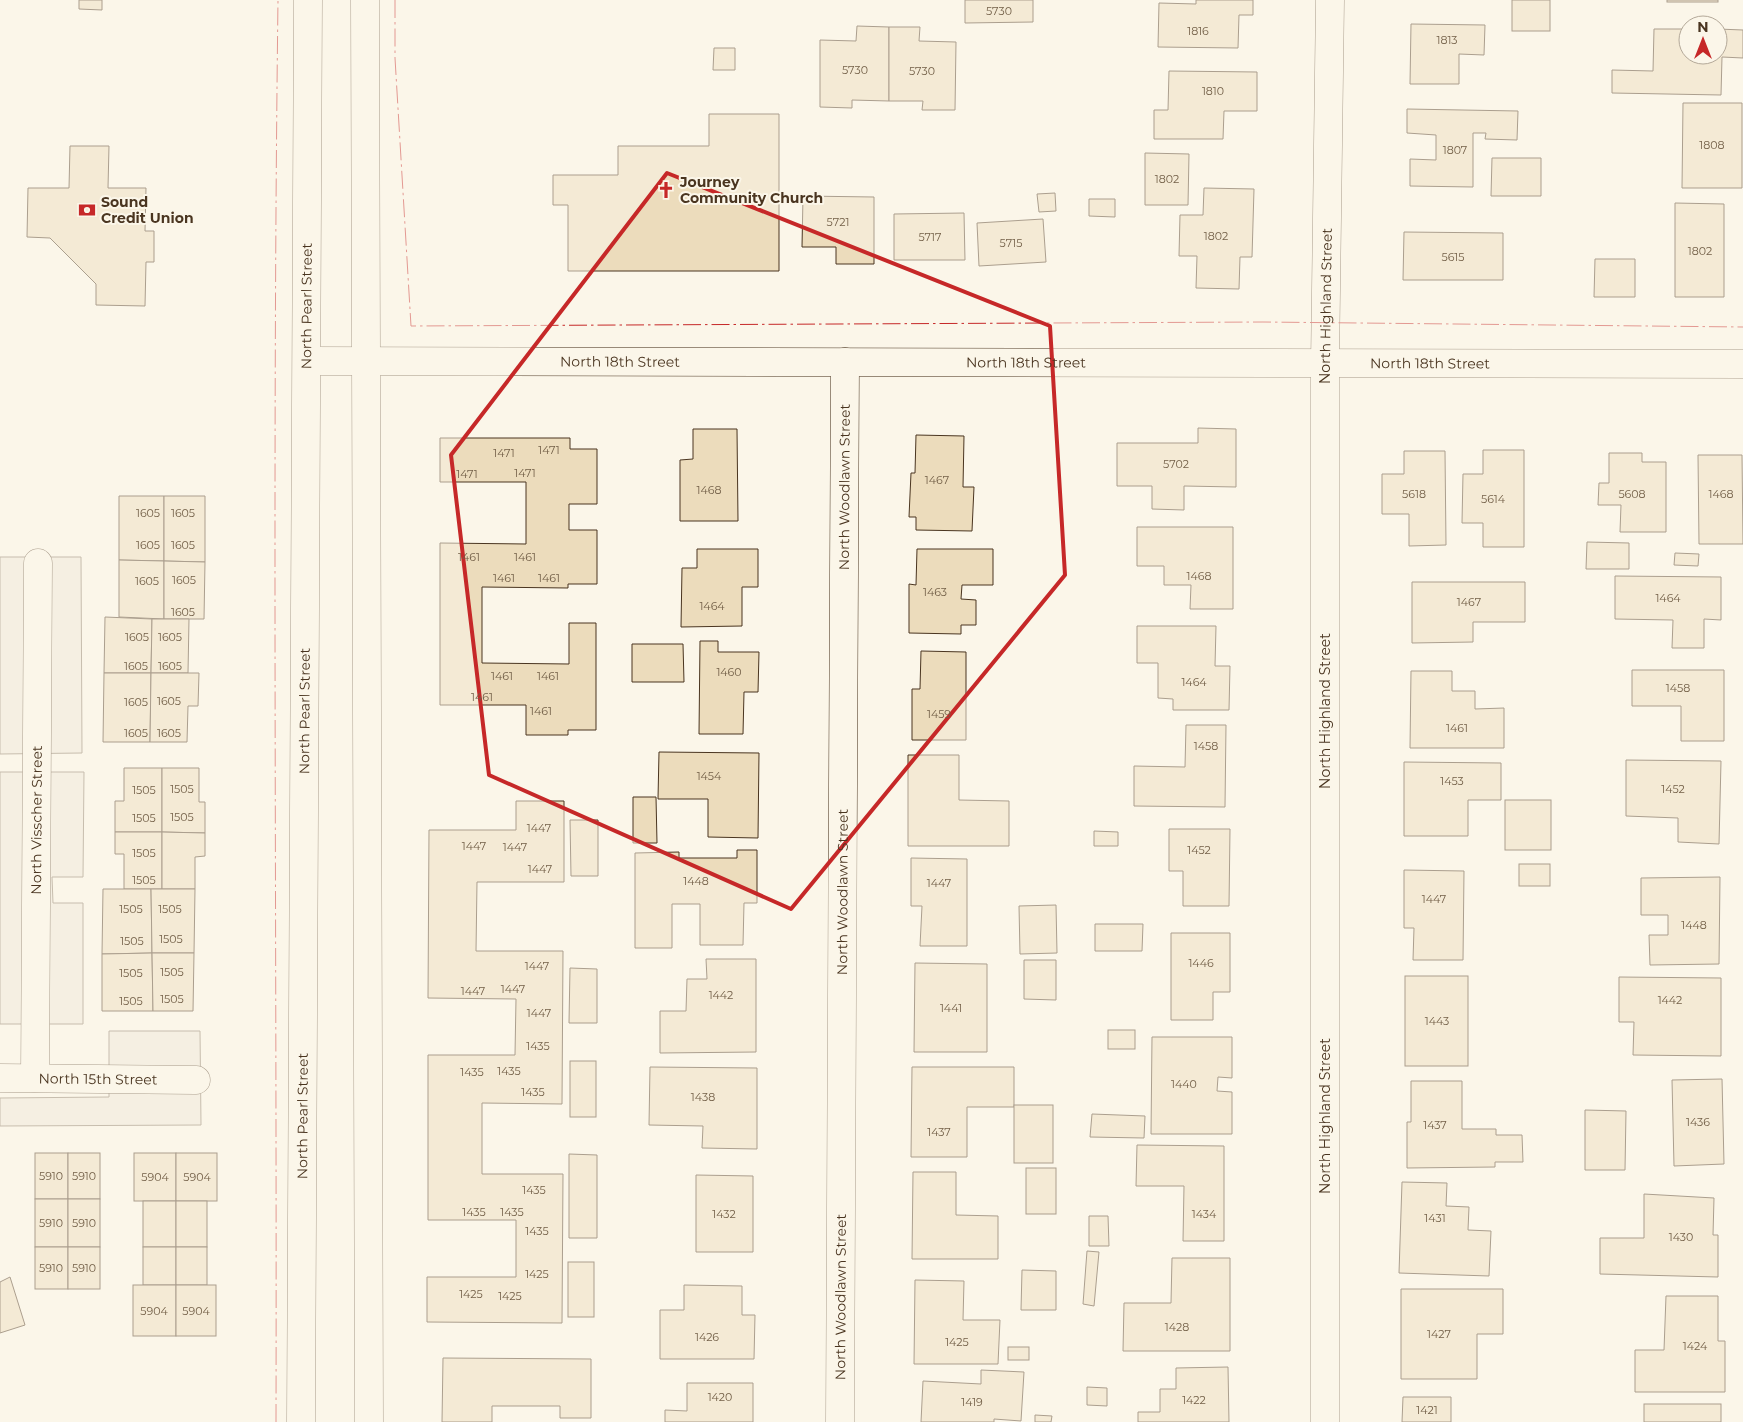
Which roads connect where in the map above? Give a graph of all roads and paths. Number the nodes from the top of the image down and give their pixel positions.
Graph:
1 (308, 0) edge
2 (365, 0) edge
3 (1330, 0) edge
4 (308, 361) junction
5 (366, 361) junction
6 (845, 362) junction
7 (1325, 363) junction
8 (1743, 364) edge
9 (38, 563) dead end
10 (0, 1078) edge
11 (35, 1078) junction
12 (196, 1080) dead end
13 (301, 1422) edge
14 (368, 1422) edge
15 (840, 1422) edge
16 (1325, 1422) edge

1 - 4 street, North Pearl Street
2 - 5 street
3 - 7 street, North Highland Street
4 - 5 street, North 18th Street
4 - 13 street, North Pearl Street
5 - 6 street, North 18th Street
5 - 14 street
6 - 7 street, North 18th Street
6 - 15 street, North Woodlawn Street
7 - 8 street, North 18th Street
7 - 16 street, North Highland Street
9 - 11 street, North Visscher Street
10 - 11 street, North 15th Street
11 - 12 street, North 15th Street

